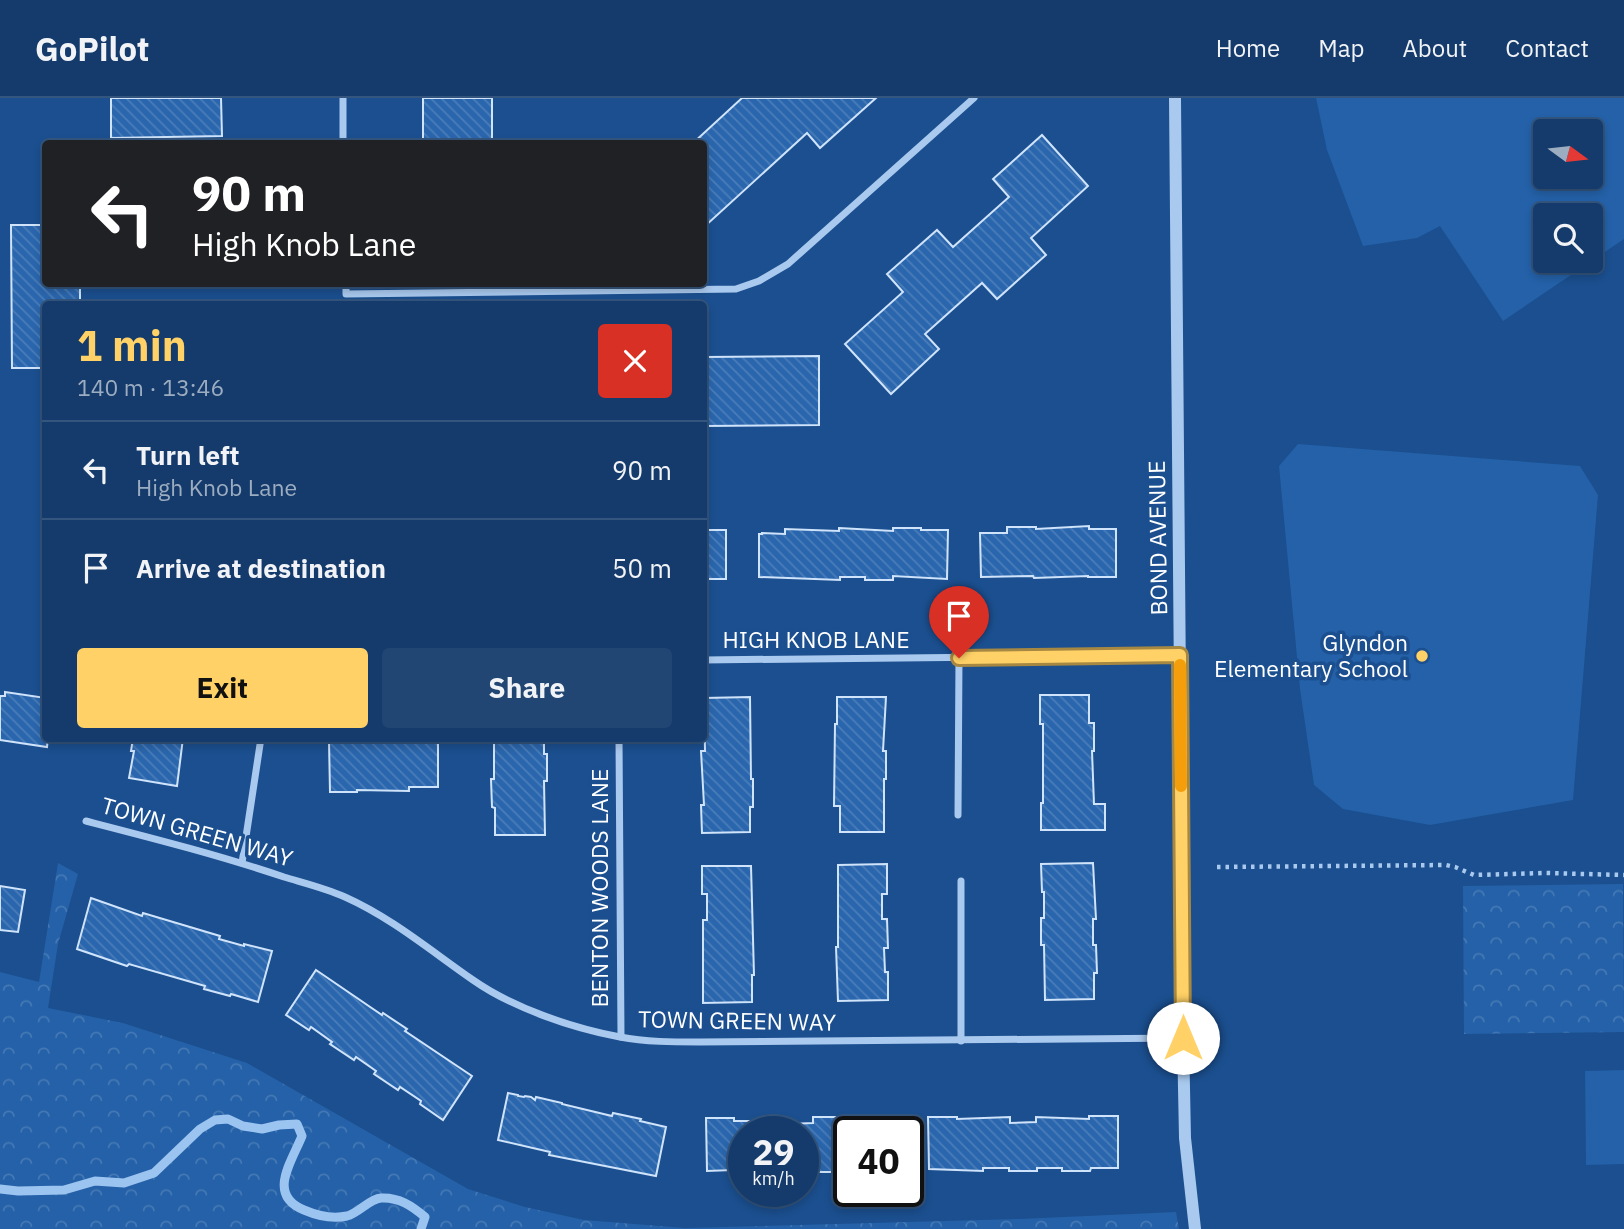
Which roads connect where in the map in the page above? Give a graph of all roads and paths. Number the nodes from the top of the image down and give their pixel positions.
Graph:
1 (343, 98) edge
2 (974, 98) edge
3 (1175, 98) edge
4 (343, 140) edge
5 (346, 287) edge
6 (1180, 655) junction
7 (959, 658) junction
8 (707, 660) edge
9 (260, 742) edge
10 (619, 742) edge
11 (958, 815) dead end
12 (86, 821) dead end
13 (242, 863) junction
14 (1217, 867) dead end
15 (1624, 875) edge
16 (961, 881) dead end
17 (621, 1037) junction
18 (1183, 1038) junction
19 (961, 1041) junction
20 (1195, 1229) edge

1 - 4 street
2 - 5 street
3 - 6 street, BOND AVENUE
6 - 7 street, HIGH KNOB LANE
6 - 18 street, BOND AVENUE
7 - 8 street, HIGH KNOB LANE
7 - 11 street
9 - 13 street
10 - 17 street, BENTON WOODS LANE
12 - 13 street, TOWN GREEN WAY
13 - 17 street, TOWN GREEN WAY
14 - 15 path
16 - 19 street
17 - 19 street, TOWN GREEN WAY
18 - 19 street, TOWN GREEN WAY
18 - 20 street, BOND AVENUE

